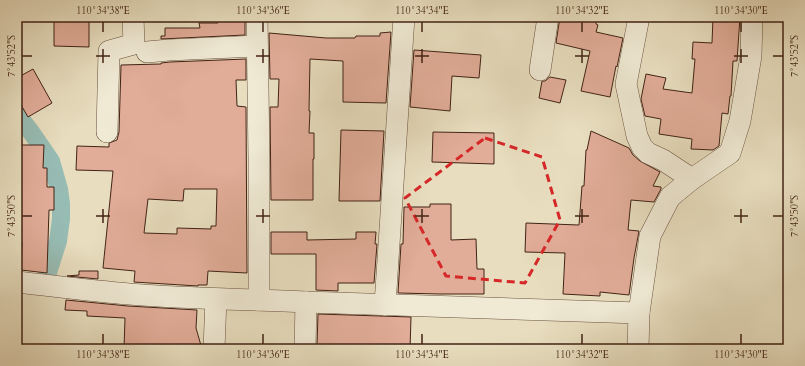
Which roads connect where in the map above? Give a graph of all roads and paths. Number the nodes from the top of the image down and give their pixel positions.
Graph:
1 (133, 17) edge
2 (257, 17) edge
3 (404, 17) edge
4 (548, 17) edge
5 (639, 17) edge
6 (752, 17) edge
7 (257, 46) junction
8 (147, 52) dead end
9 (540, 70) dead end
10 (107, 132) dead end
11 (692, 179) junction
12 (17, 282) edge
13 (216, 299) junction
14 (258, 300) junction
15 (306, 302) junction
16 (385, 305) junction
17 (639, 313) junction
18 (214, 349) edge
19 (305, 349) edge
20 (638, 349) edge

1 - 10 street
2 - 7 street
3 - 16 street
4 - 9 street
5 - 11 street
6 - 11 street
7 - 8 street
7 - 14 street
11 - 17 street
12 - 13 street
13 - 14 street
13 - 18 street
14 - 15 street
15 - 16 street
15 - 19 street
16 - 17 street
17 - 20 street

